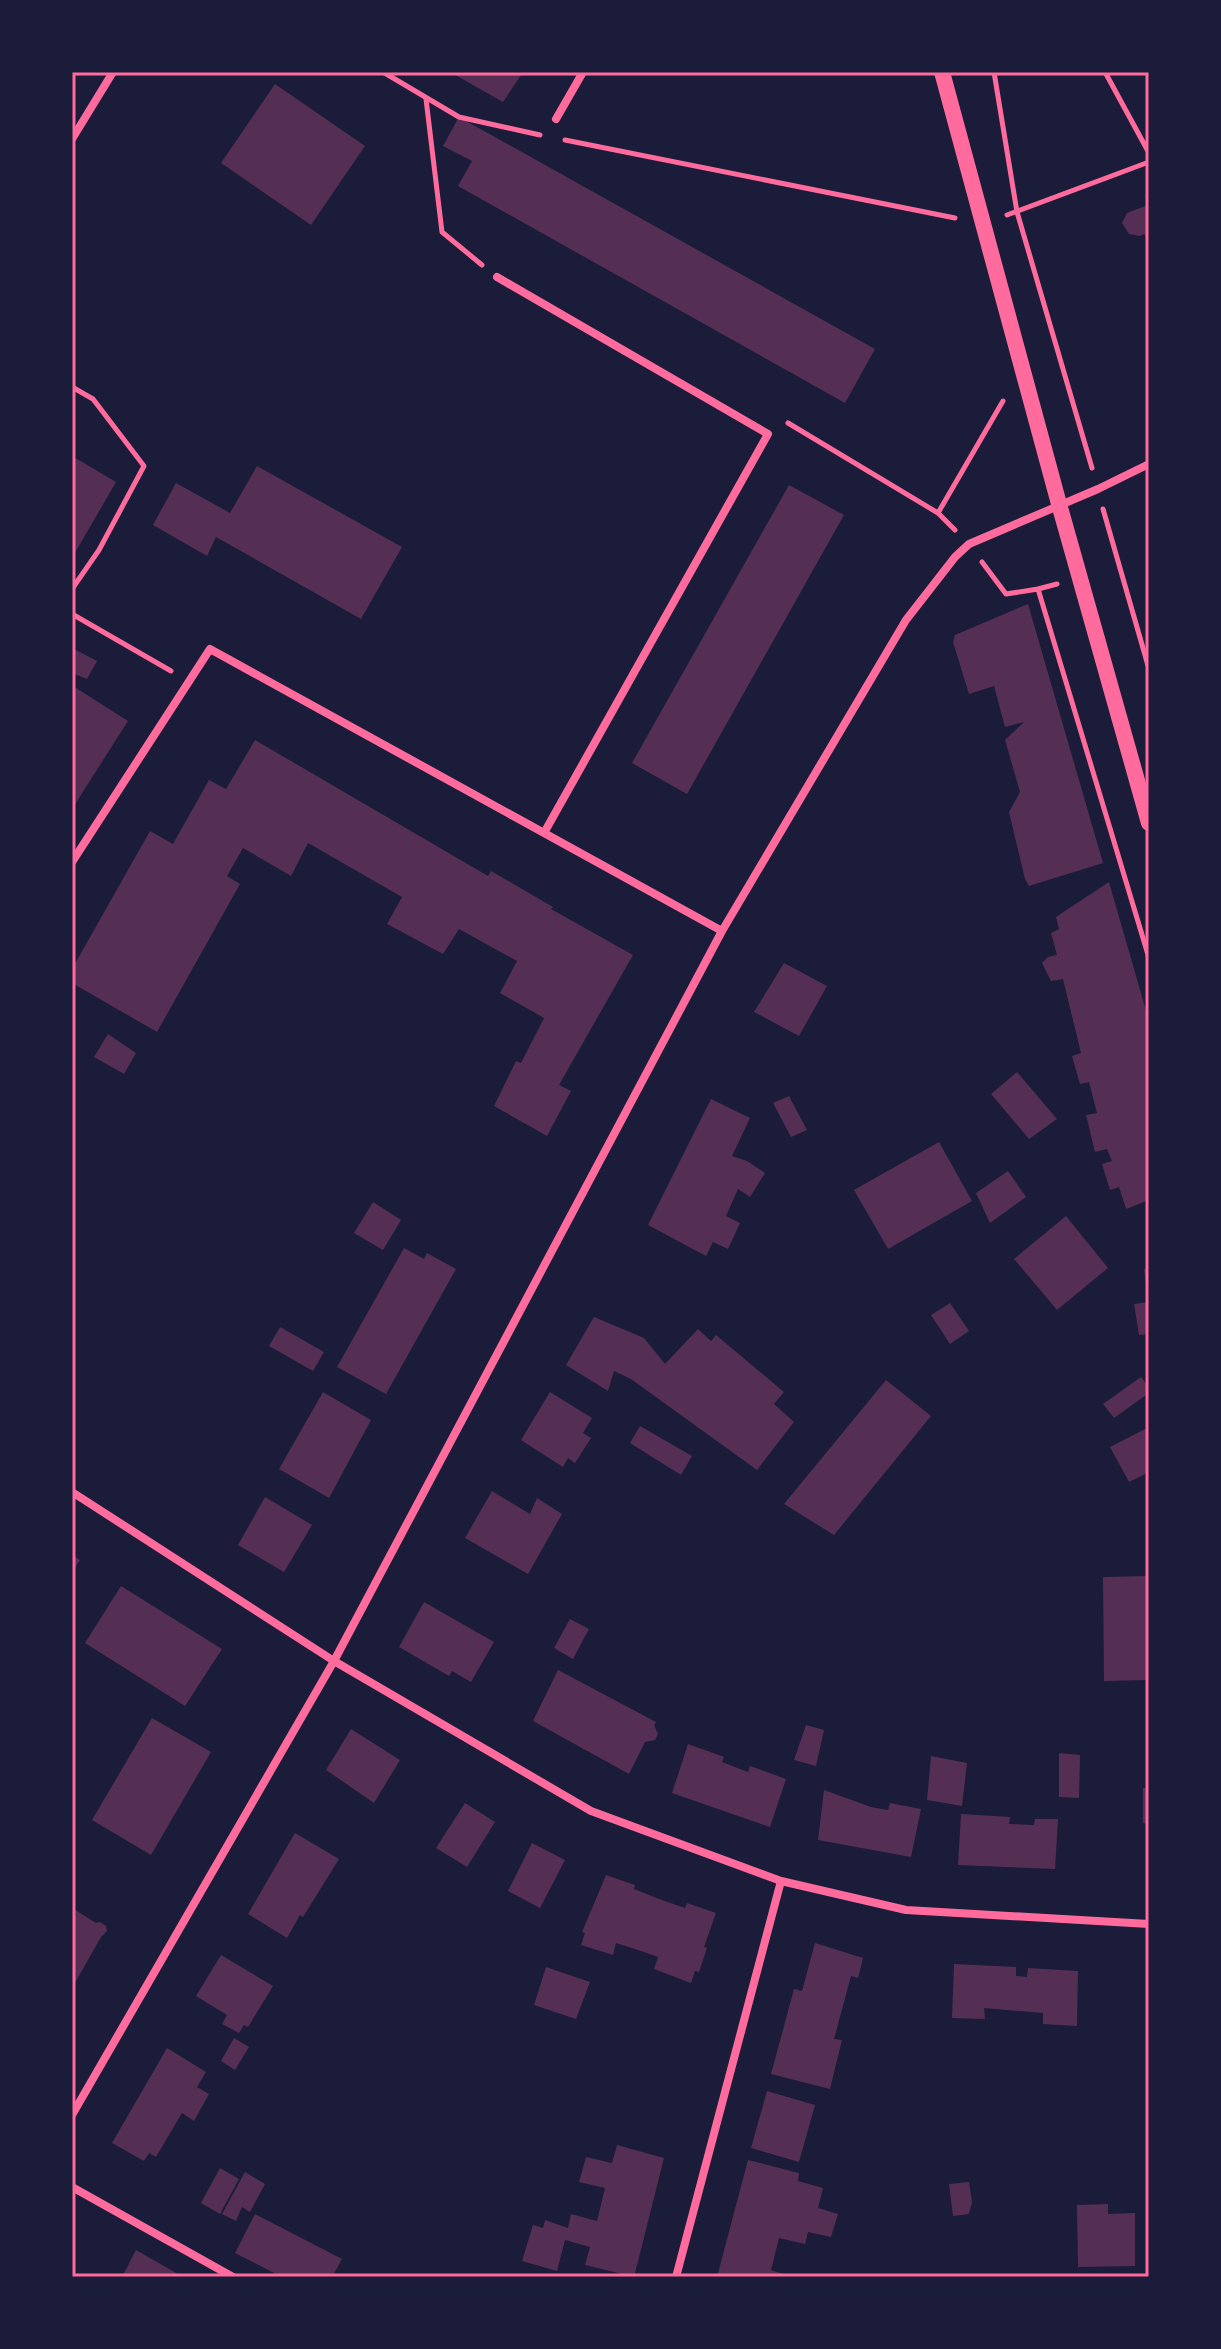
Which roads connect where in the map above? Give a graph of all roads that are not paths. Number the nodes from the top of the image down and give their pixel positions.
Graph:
1 (113, 72) edge
2 (583, 72) edge
3 (942, 72) edge
4 (556, 119) dead end
5 (72, 139) edge
6 (497, 277) road end
7 (1149, 464) edge
8 (1059, 504) junction
9 (1149, 823) edge
10 (544, 833) junction
11 (72, 862) edge
12 (722, 931) junction
13 (72, 1492) edge
14 (334, 1661) junction
15 (781, 1881) junction
16 (1149, 1924) edge
17 (72, 2115) edge
18 (72, 2187) edge
19 (233, 2277) edge
20 (676, 2277) edge

1 - 5 street
2 - 4 street
3 - 8 main road
6 - 10 street
7 - 8 street
8 - 9 main road
8 - 12 street
10 - 11 street
10 - 12 street
12 - 14 street
13 - 14 street
14 - 15 street
14 - 17 street
15 - 16 street
15 - 20 street
18 - 19 street

